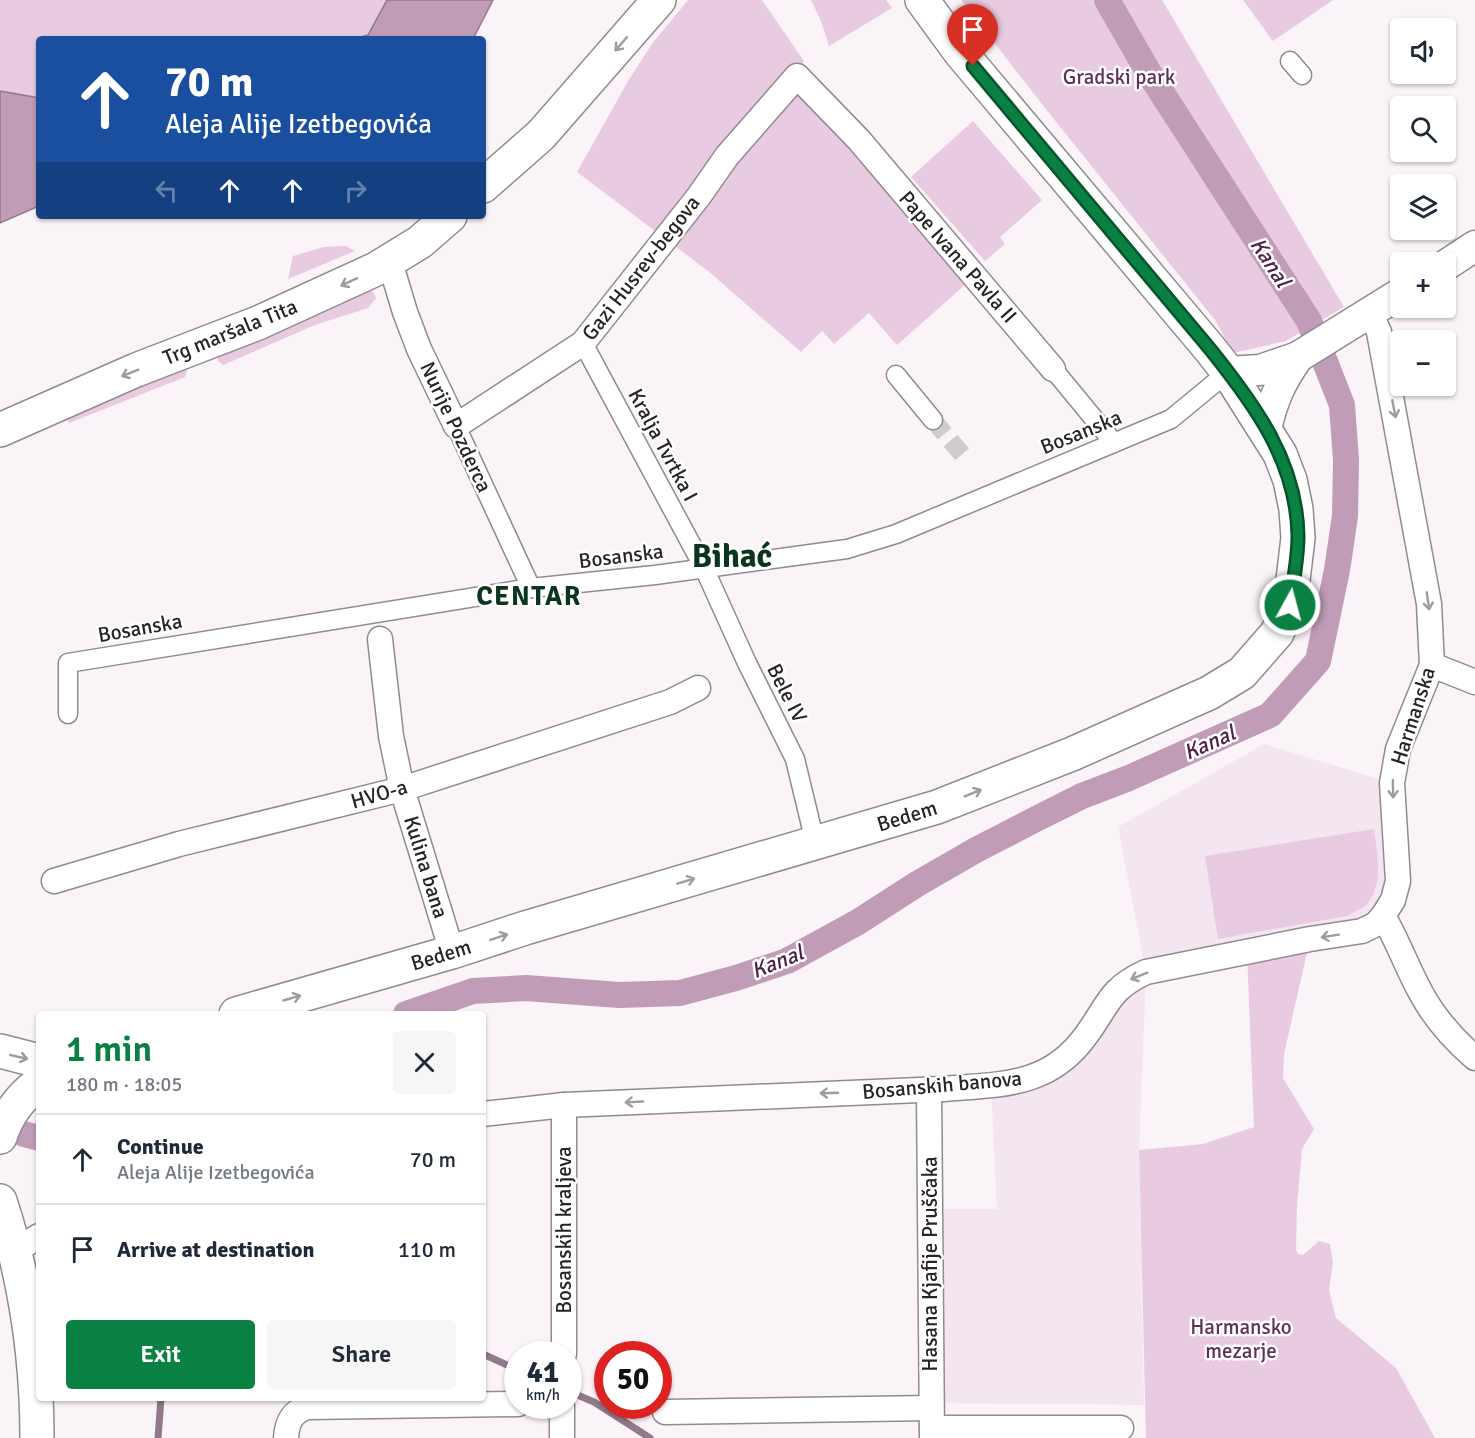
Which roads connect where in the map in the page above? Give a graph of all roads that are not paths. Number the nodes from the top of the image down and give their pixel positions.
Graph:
1 (659, 0) edge
2 (922, 0) edge
3 (1290, 61) dead end
4 (1302, 75) dead end
5 (797, 76) joint
6 (486, 183) edge
7 (447, 219) edge
8 (1475, 246) edge
9 (1456, 258) edge
10 (390, 262) junction
11 (1390, 300) edge
12 (1360, 319) junction
13 (583, 343) junction
14 (1299, 357) junction
15 (1053, 369) joint
16 (1228, 372) junction
17 (896, 375) dead end
18 (933, 420) tunnel mouth
19 (456, 426) junction
20 (1266, 428) junction
21 (0, 430) edge
22 (1114, 443) junction
23 (704, 568) junction
24 (531, 588) junction
25 (376, 612) junction
26 (380, 639) joint
27 (1432, 666) junction
28 (1475, 682) edge
29 (698, 688) dead end
30 (68, 714) dead end
31 (402, 789) junction
32 (815, 842) junction
33 (54, 881) dead end
34 (1383, 916) junction
35 (452, 952) junction
36 (246, 1011) edge
37 (0, 1051) edge
38 (1475, 1058) edge
39 (36, 1060) edge
40 (36, 1082) edge
41 (36, 1084) edge
42 (930, 1089) junction
43 (0, 1093) edge
44 (564, 1105) junction
45 (486, 1114) edge
46 (0, 1137) edge
47 (0, 1201) edge
48 (27, 1244) edge
49 (564, 1341) edge
50 (504, 1404) edge
51 (672, 1412) edge
52 (562, 1419) edge
53 (932, 1425) edge
54 (1120, 1428) dead end
55 (1052, 1433) edge
56 (37, 1438) edge
57 (286, 1438) edge
58 (562, 1438) edge

1 -> 6 main road
2 - 16 main road, Bedem
3 - 4 street
5 - 13 street, Gazi Husrev-begova
5 - 15 street, Pape Ivana Pavla II
7 - 10 main road, Trg maršala Tita
8 - 9 street
10 - 19 street, Nurije Pozderca
10 -> 21 main road, Trg maršala Tita
11 - 12 street
12 - 14 street
12 -> 27 street, Harmanska
13 - 19 street, Gazi Husrev-begova
13 - 23 street, Kralja Tvrtka I
14 - 16 street
14 - 20 street
15 - 22 street, Pape Ivana Pavla II
16 - 20 main road, Bedem
16 - 22 street, Bosanska
17 - 18 street
19 - 24 street, Nurije Pozderca
32 -> 20 main road, Bedem
22 - 23 street, Bosanska
23 - 24 street, Bosanska
23 - 32 street, Bele IV
24 - 25 street, Bosanska
25 - 26 street
25 - 30 street, Bosanska
26 - 31 street, Kulina bana
27 - 28 street
27 -> 34 street, Harmanska
29 - 31 street, HVO-a
31 - 33 street, HVO-a
31 - 35 street, Kulina bana
35 -> 32 main road, Bedem
34 - 38 street
34 -> 42 street, Bosanskih banova
36 -> 35 main road, Bedem
37 -> 39 main road
40 - 43 main road
41 - 46 main road
42 -> 44 street, Bosanskih banova
42 - 53 street, Hasana Kjafije Pruščaka
44 - 45 street, Bosanskih banova
44 - 49 street, Bosanskih kraljeva
47 - 48 main road
48 - 56 main road
50 - 57 street
51 - 53 street
52 - 58 street
53 - 55 street
54 - 55 street

